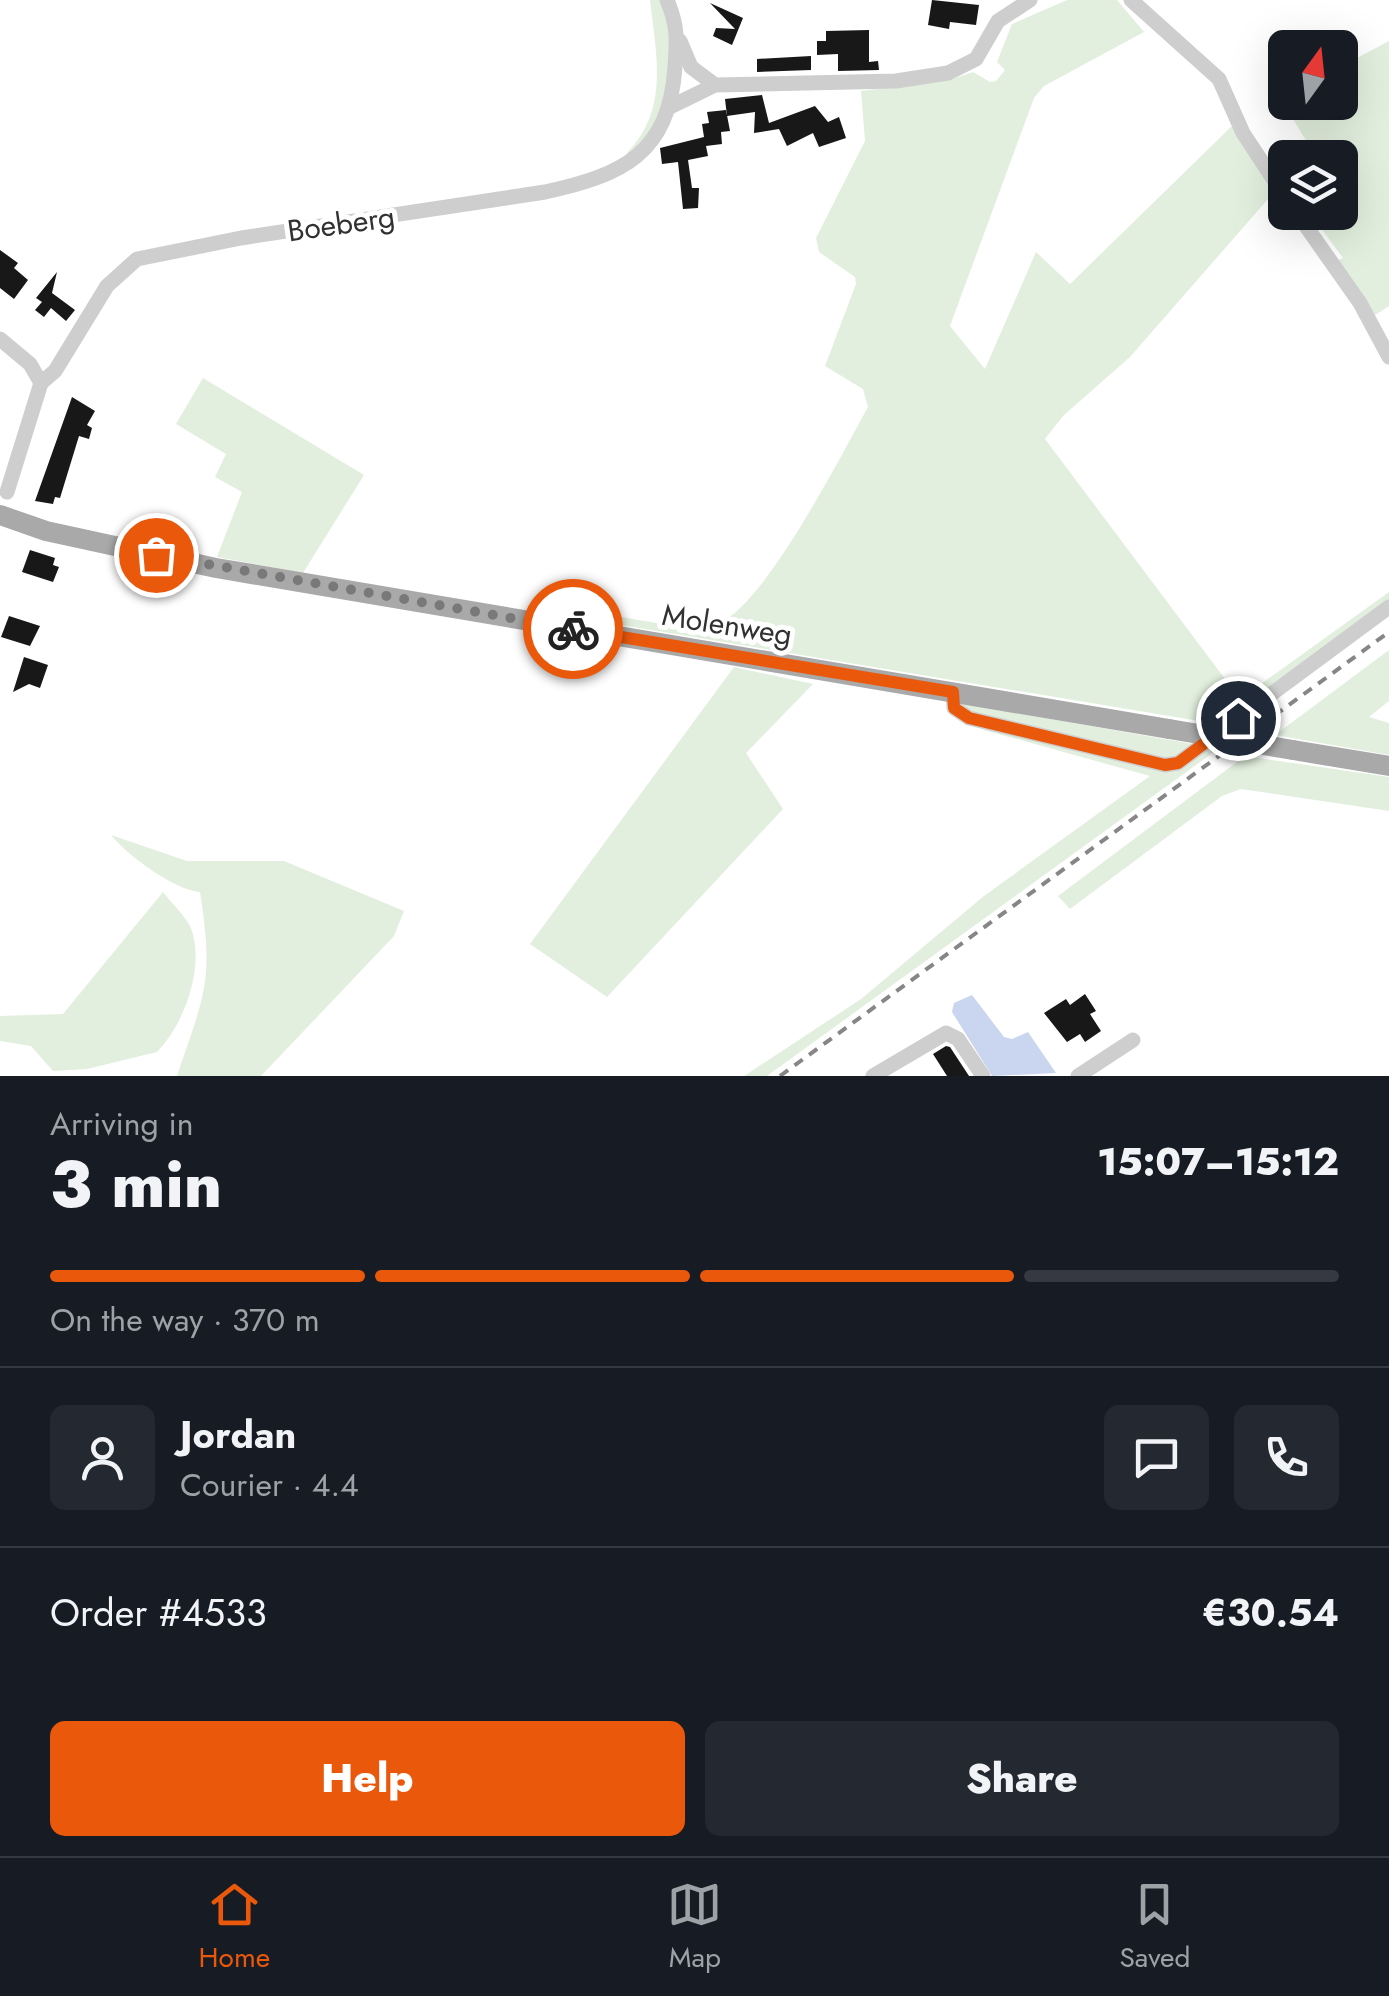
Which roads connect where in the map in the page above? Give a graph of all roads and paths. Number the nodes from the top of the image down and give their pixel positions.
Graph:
1 (667, 0) edge
2 (1030, 0) edge
3 (1131, 0) edge
4 (680, 40) junction
5 (715, 85) junction
6 (670, 108) junction
7 (1268, 171) edge
8 (1309, 230) edge
9 (0, 339) edge
10 (1389, 357) edge
11 (40, 383) junction
12 (7, 492) dead end
13 (0, 515) edge
14 (0, 526) edge
15 (46, 531) junction
16 (1389, 607) edge
17 (953, 692) junction
18 (1389, 766) edge
19 (1134, 1040) dead end
20 (874, 1076) edge
21 (984, 1076) edge
22 (1078, 1076) edge

1 - 4 street, Boeberg
2 - 5 street
3 - 7 street
4 - 5 street, Boeberg
4 - 6 street, Boeberg
5 - 6 street
6 - 11 street, Boeberg
8 - 10 street
9 - 11 street
11 - 12 street
13 - 15 main road, Molenweg
14 - 15 main road
15 - 17 main road, Molenweg
16 - 17 street
17 - 18 main road, Molenweg, bridge
19 - 22 street
20 - 21 street

